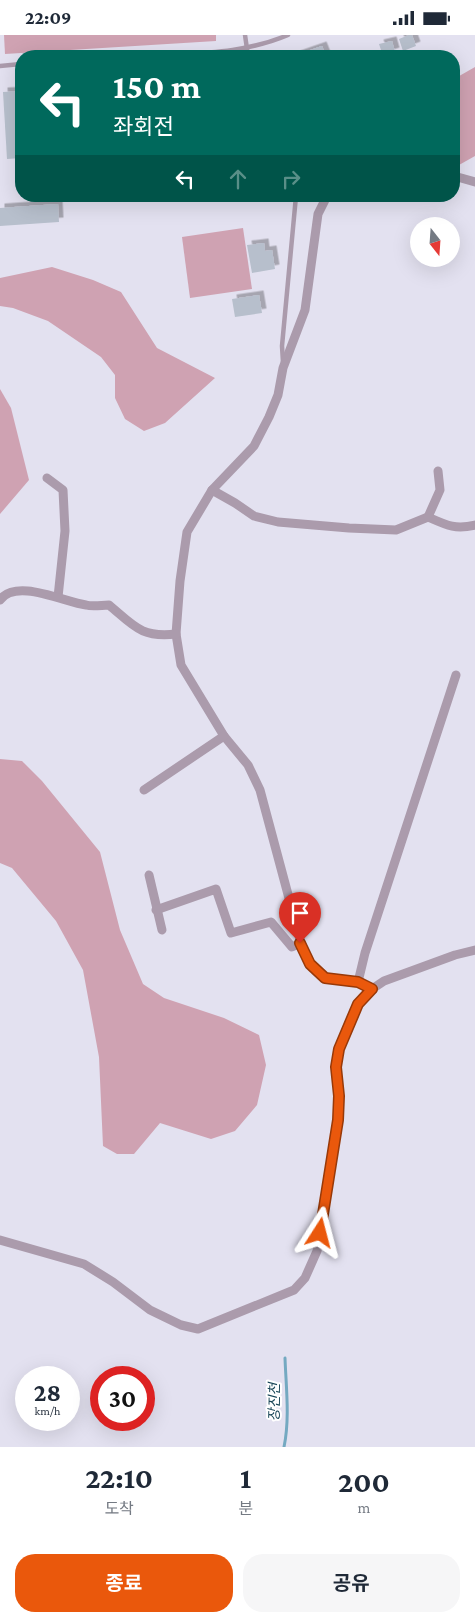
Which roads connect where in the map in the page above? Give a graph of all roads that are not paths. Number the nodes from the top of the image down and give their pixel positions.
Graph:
1 (245, 35) edge
2 (288, 35) edge
3 (247, 48) junction
4 (238, 50) edge
5 (15, 65) edge
6 (0, 66) edge
7 (460, 178) edge
8 (475, 182) edge
9 (295, 202) edge
10 (324, 202) edge
11 (283, 367) junction
12 (438, 471) dead end
13 (47, 478) dead end
14 (212, 491) junction
15 (428, 517) junction
16 (475, 525) edge
17 (58, 597) junction
18 (0, 601) edge
19 (176, 634) junction
20 (456, 675) dead end
21 (224, 736) junction
22 (144, 790) dead end
23 (149, 875) dead end
24 (156, 910) junction
25 (162, 930) dead end
26 (300, 943) junction
27 (475, 950) edge
28 (358, 982) junction
29 (372, 989) junction
30 (0, 1239) edge

1 - 3 lane
2 - 3 lane
3 - 4 lane
5 - 6 lane
7 - 8 street
9 - 11 lane
10 - 11 street
11 - 14 street
12 - 15 street
13 - 17 street
14 - 15 street
14 - 19 street
15 - 16 street
17 - 18 street
17 - 19 street
19 - 21 street
20 - 28 street
21 - 22 street
21 - 26 street
23 - 24 street
24 - 25 street
24 - 26 street
26 - 28 street
27 - 29 street
28 - 29 street
29 - 30 street

